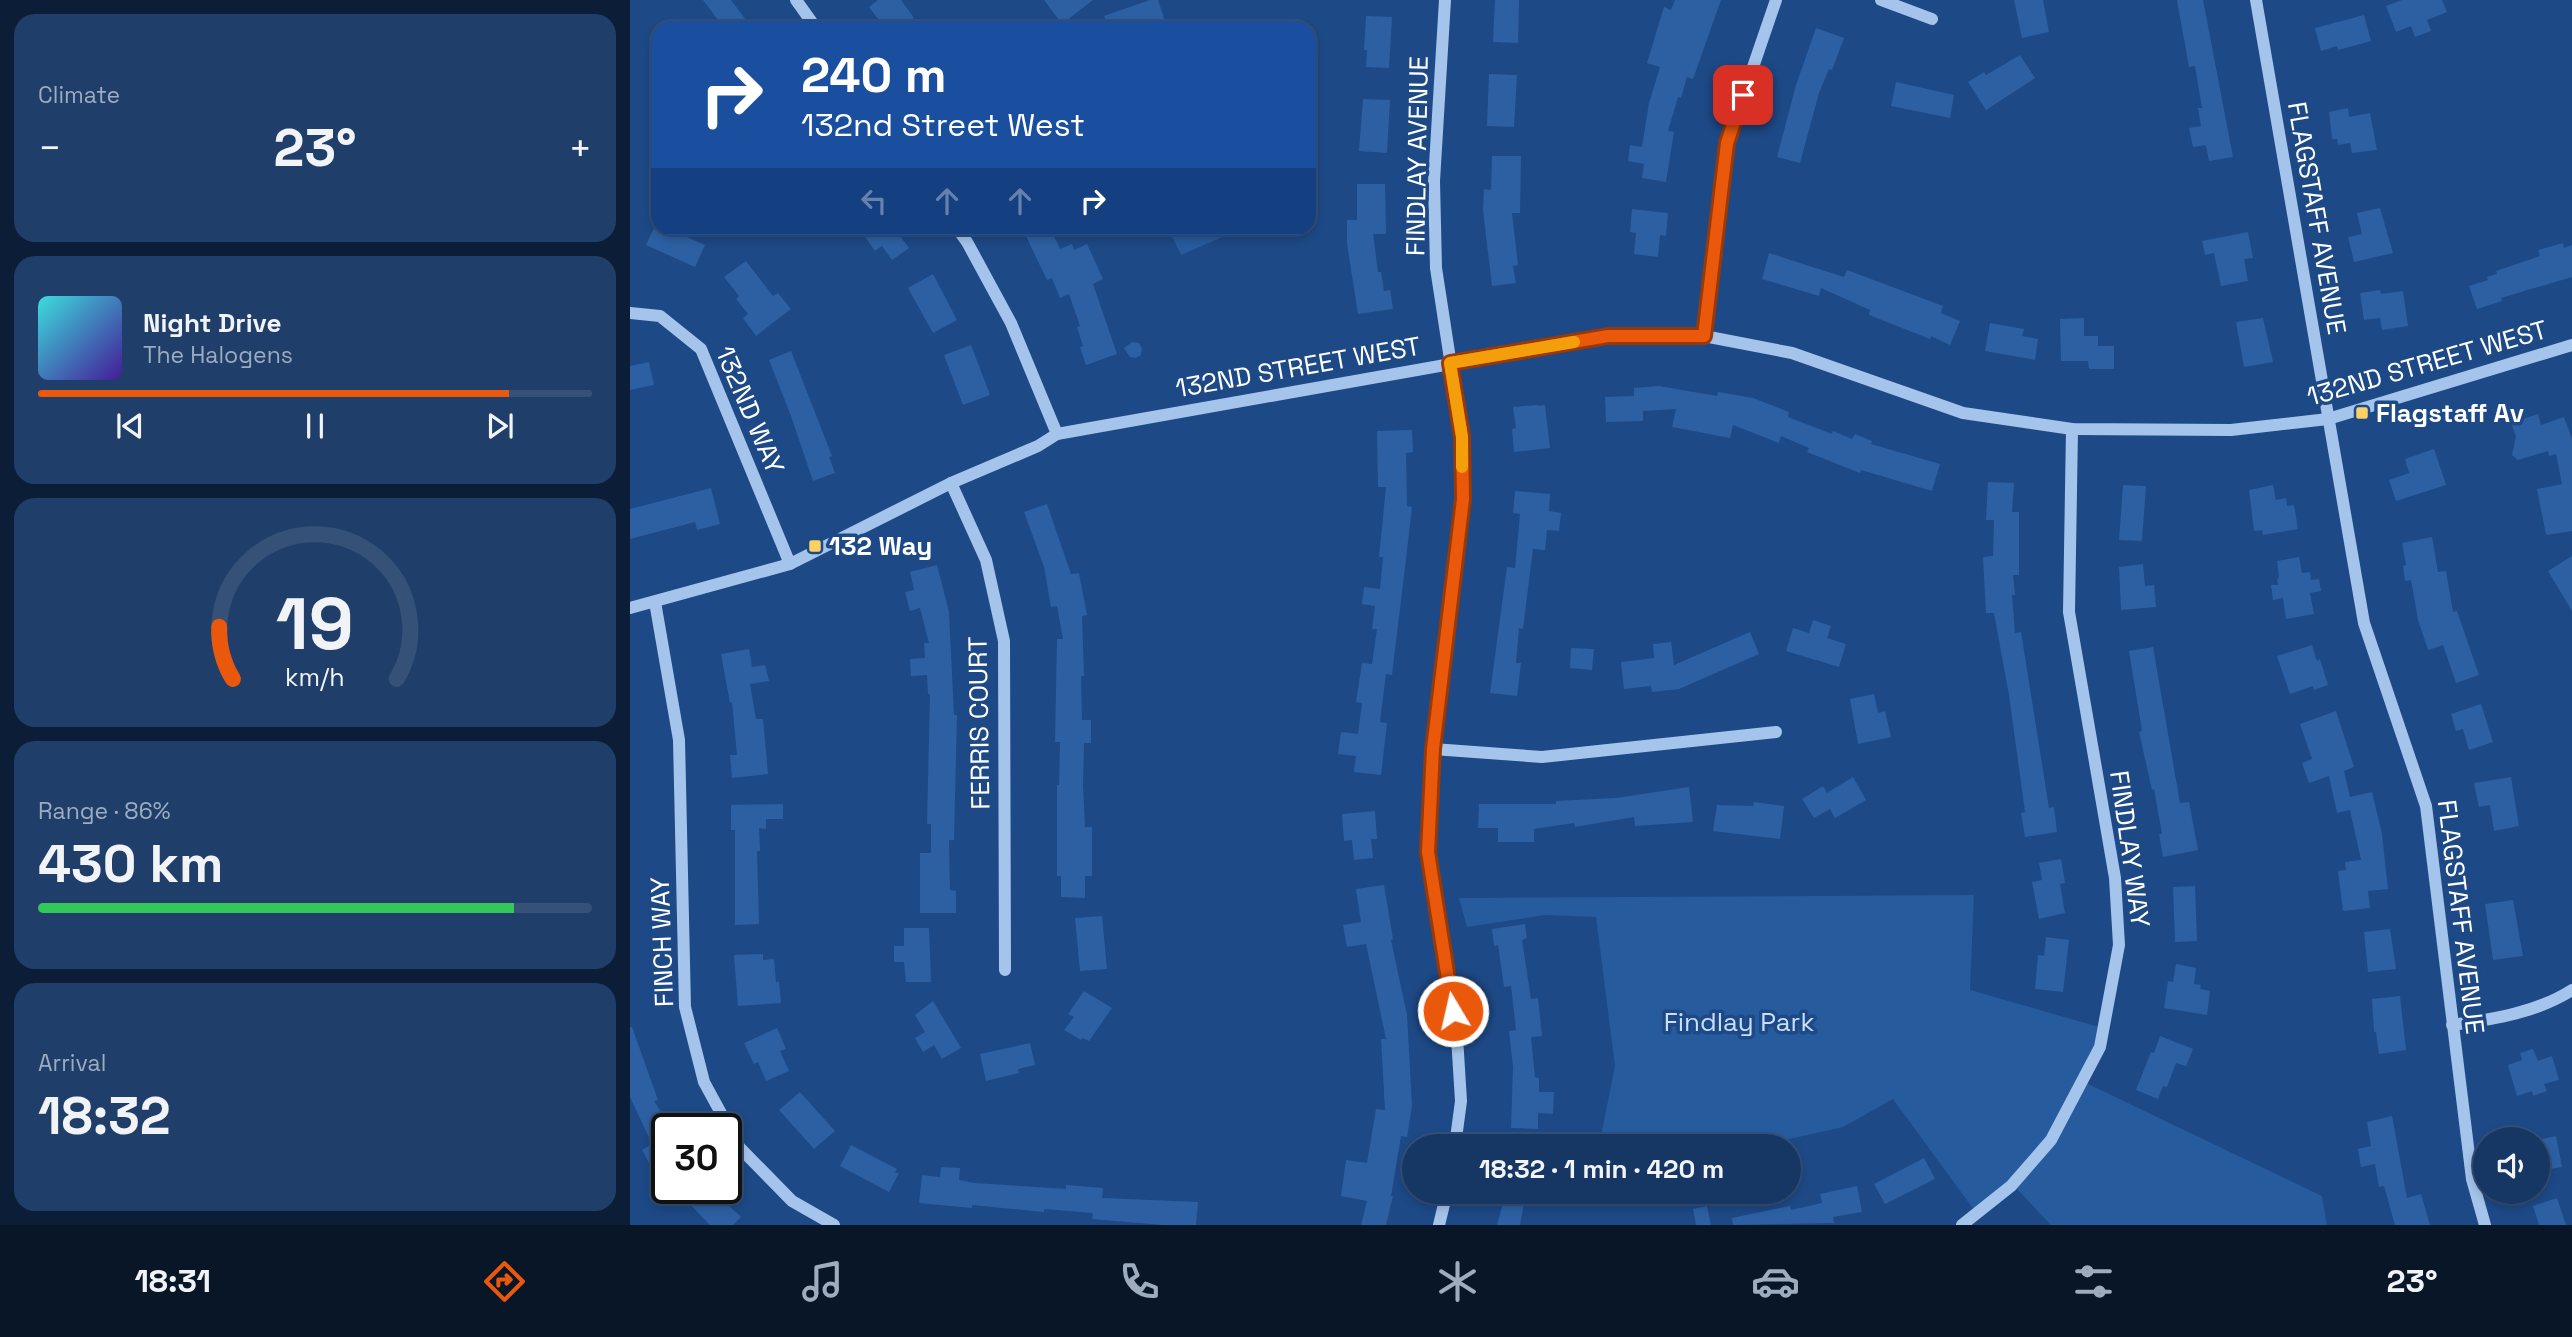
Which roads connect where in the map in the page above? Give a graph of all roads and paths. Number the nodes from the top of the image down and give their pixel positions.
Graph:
1 (796, 0) edge
2 (1445, 0) edge
3 (1776, 0) edge
4 (1881, 0) edge
5 (2256, 0) edge
6 (1932, 19) dead end
7 (811, 21) edge
8 (962, 235) edge
9 (630, 313) edge
10 (1704, 336) junction
11 (2572, 345) edge
12 (1450, 363) junction
13 (2328, 419) junction
14 (2072, 429) junction
15 (1057, 434) junction
16 (951, 483) junction
17 (790, 564) junction
18 (655, 602) junction
19 (630, 608) edge
20 (1776, 732) dead end
21 (1433, 749) junction
22 (1005, 970) dead end
23 (2572, 990) edge
24 (2452, 1025) junction
25 (1457, 1134) edge
26 (1444, 1204) edge
27 (834, 1225) edge
28 (1439, 1225) edge
29 (1962, 1225) edge
30 (2485, 1225) edge

1 - 7 street
2 - 12 street, FINDLAY AVENUE
3 - 10 street
4 - 6 street
5 - 13 street, FLAGSTAFF AVENUE
8 - 15 street
9 - 17 street, 132ND WAY
10 - 12 street, 132ND STREET WEST
10 - 14 street, 132ND STREET WEST
11 - 13 street, 132ND STREET WEST
12 - 15 street, 132ND STREET WEST
12 - 21 street, FINDLAY AVENUE
13 - 14 street, 132ND STREET WEST
13 - 24 street, FLAGSTAFF AVENUE
14 - 29 street, FINDLAY WAY
15 - 16 street, 132ND STREET WEST
16 - 17 street, 132ND STREET WEST
16 - 22 street, FERRIS COURT
17 - 18 street, 132ND STREET WEST
18 - 19 street, 132ND STREET WEST
18 - 27 street, FINCH WAY
20 - 21 street
21 - 25 street, FINDLAY AVENUE
23 - 24 street
24 - 30 street, FLAGSTAFF AVENUE
26 - 28 street

